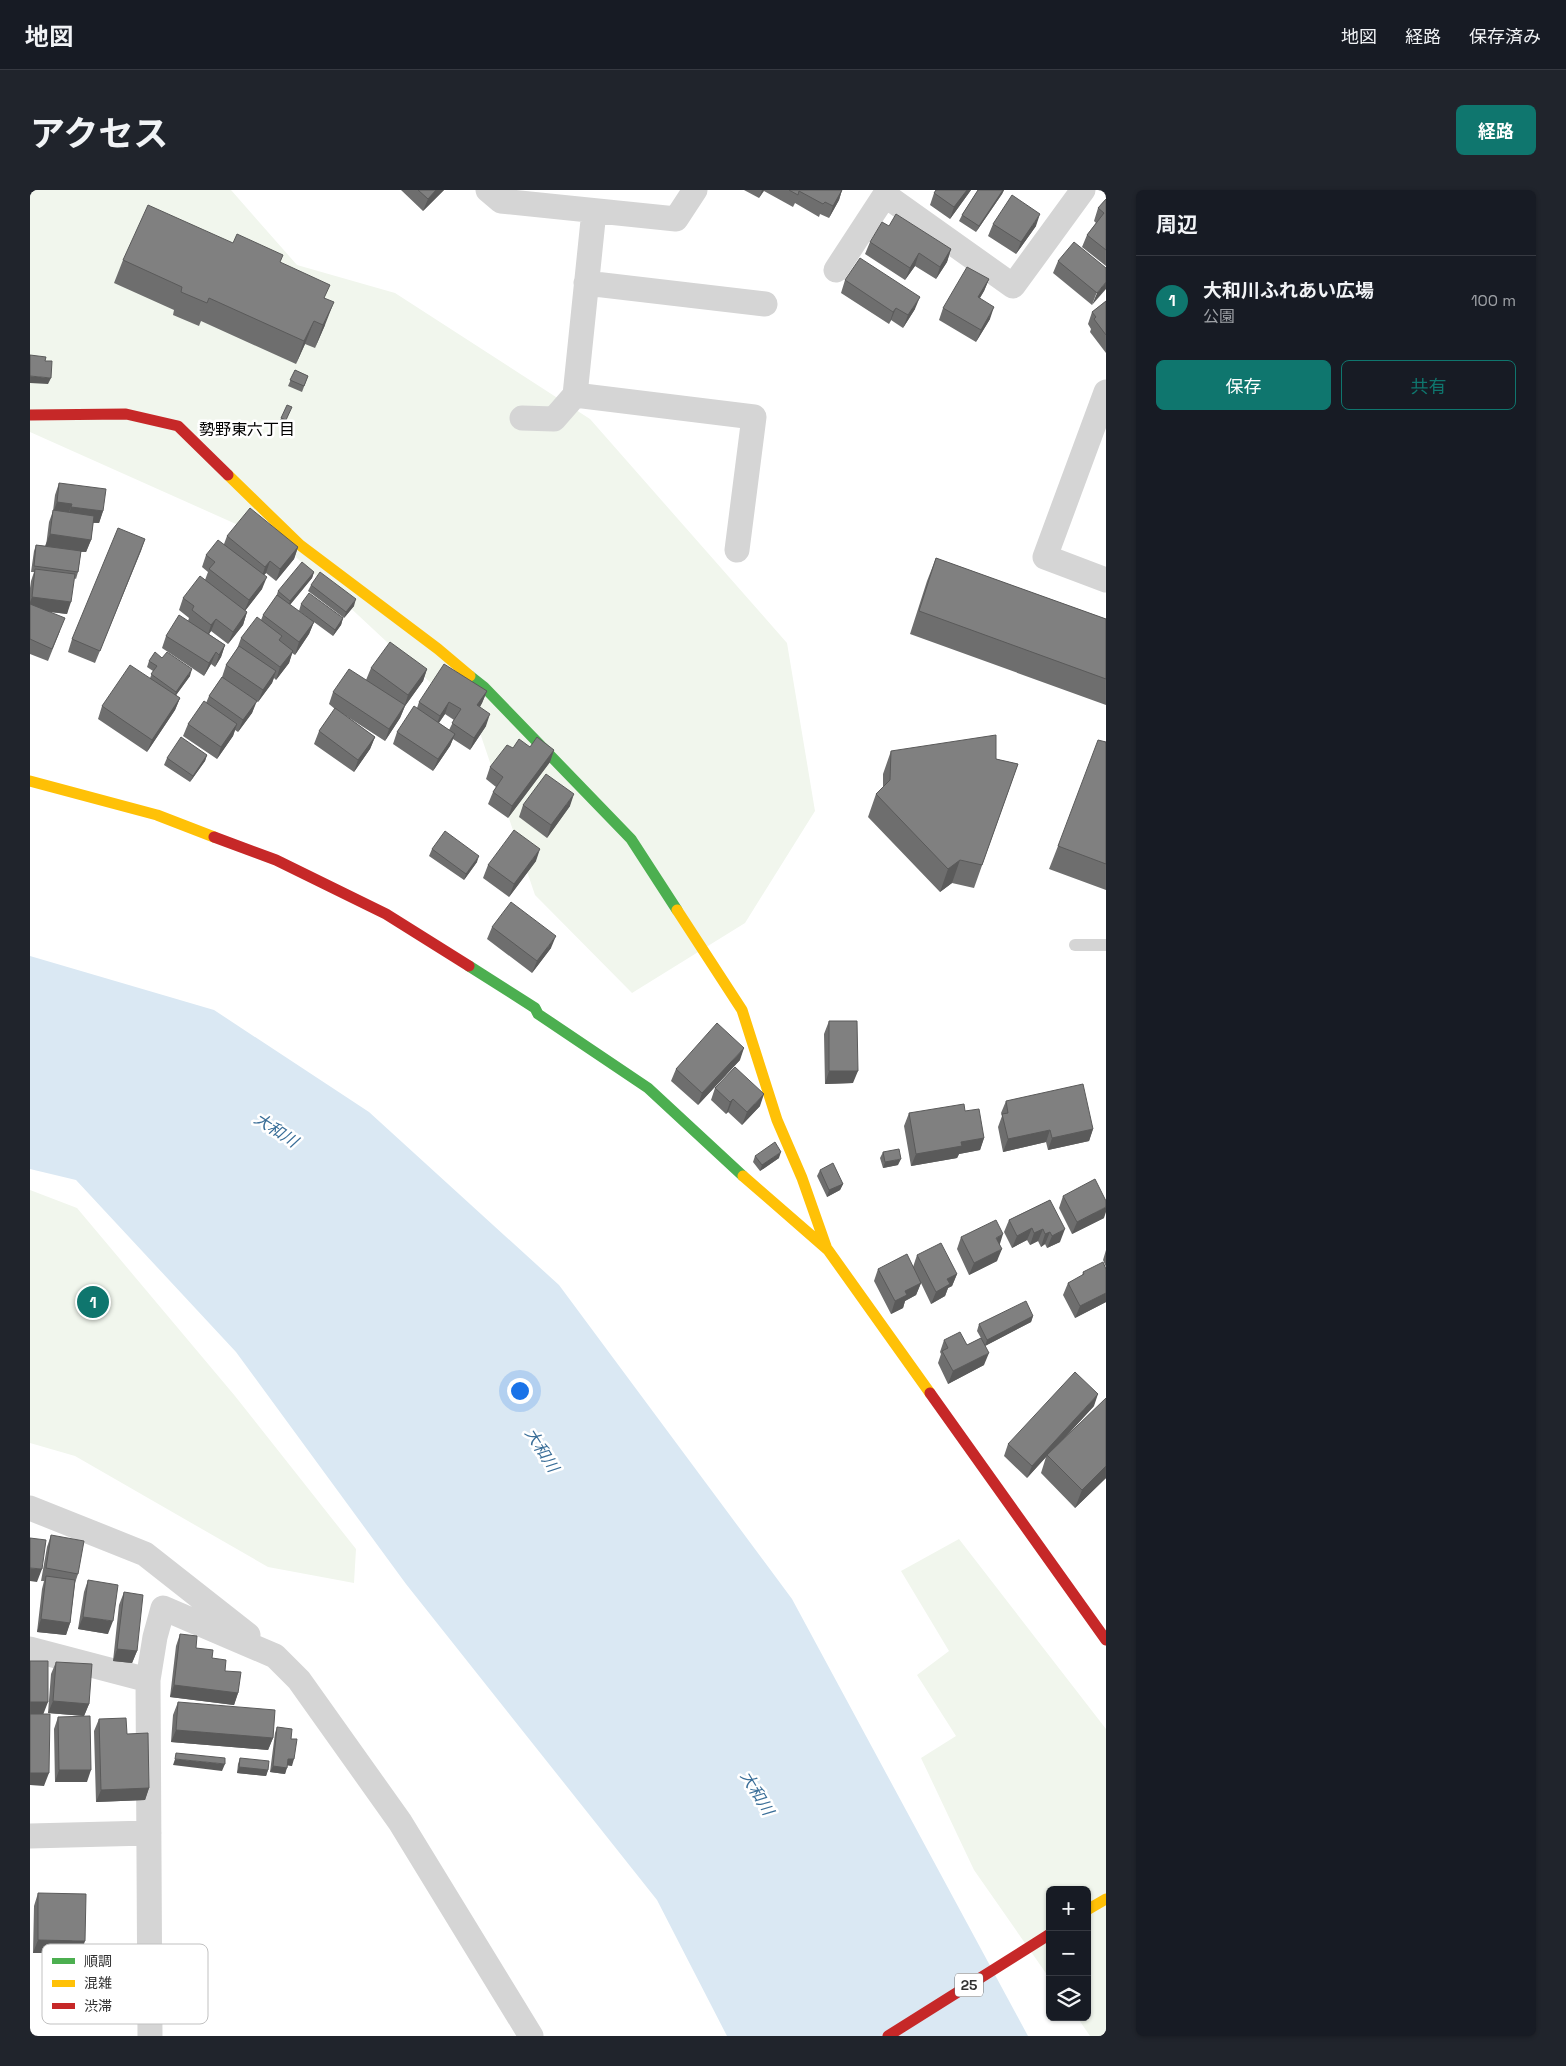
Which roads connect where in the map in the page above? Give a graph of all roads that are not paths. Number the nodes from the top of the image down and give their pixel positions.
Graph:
1 (695, 190) edge
2 (1083, 190) edge
3 (490, 191) edge
4 (887, 192) edge
5 (594, 211) junction
6 (836, 270) dead end
7 (586, 283) junction
8 (765, 304) dead end
9 (1106, 392) edge
10 (576, 395) junction
11 (30, 415) edge
12 (522, 418) dead end
13 (737, 550) dead end
14 (1106, 580) edge
15 (30, 781) edge
16 (1076, 945) dead end
17 (1106, 945) edge
18 (828, 1250) junction
19 (30, 1508) edge
20 (1106, 1640) edge
21 (30, 1649) edge
22 (275, 1656) junction
23 (148, 1680) junction
24 (149, 1833) junction
25 (30, 1836) edge
26 (1106, 1899) edge
27 (1091, 1908) edge
28 (1046, 1937) edge
29 (150, 1944) edge
30 (531, 2036) edge
31 (888, 2036) edge

1 - 5 street
2 - 4 street
3 - 5 street
4 - 6 street
5 - 7 street
7 - 8 street
7 - 10 street
9 - 14 street
10 - 12 street
10 - 13 street
11 - 18 main road
15 - 18 main road
16 - 17 lane
18 - 20 main road
19 - 22 street
21 - 23 street
22 - 23 street
22 - 30 street
23 - 24 street
24 - 25 street
24 - 29 street
26 - 27 main road
28 - 31 main road, 25

